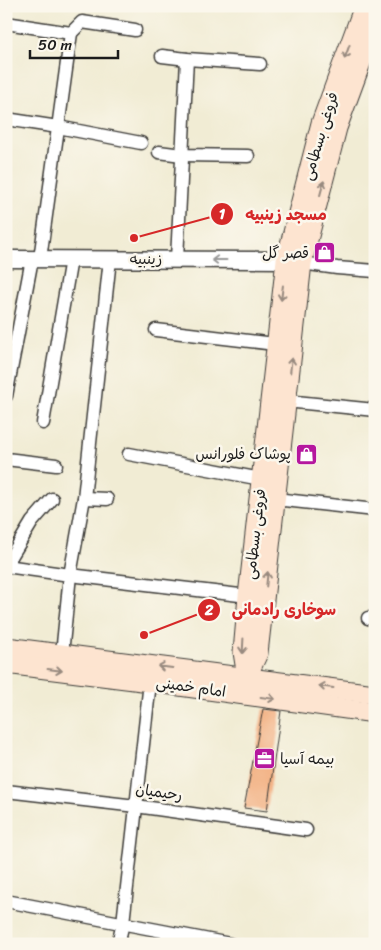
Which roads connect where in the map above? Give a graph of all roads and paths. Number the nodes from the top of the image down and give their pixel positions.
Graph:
1 (364, 6) edge
2 (6, 23) edge
3 (375, 25) edge
4 (135, 30) dead end
5 (70, 36) junction
6 (162, 56) dead end
7 (187, 59) junction
8 (260, 64) dead end
9 (6, 119) edge
10 (58, 127) junction
11 (141, 143) dead end
12 (158, 152) dead end
13 (182, 154) junction
14 (248, 156) dead end
15 (6, 259) edge
16 (36, 259) junction
17 (71, 259) junction
18 (110, 259) junction
19 (177, 260) junction
20 (294, 261) junction
21 (375, 271) edge
22 (156, 330) dead end
23 (275, 344) junction
24 (6, 396) edge
25 (286, 401) junction
26 (375, 410) edge
27 (43, 423) dead end
28 (129, 454) dead end
29 (6, 459) edge
30 (56, 465) dead end
31 (261, 479) junction
32 (84, 498) junction
33 (52, 499) dead end
34 (275, 499) junction
35 (107, 500) dead end
36 (375, 510) edge
37 (6, 566) edge
38 (70, 575) junction
39 (248, 596) junction
40 (6, 647) edge
41 (62, 654) junction
42 (6, 664) edge
43 (150, 682) junction
44 (246, 686) junction
45 (375, 694) edge
46 (375, 713) edge
47 (6, 791) edge
48 (136, 806) junction
49 (306, 830) dead end
50 (6, 901) edge
51 (123, 923) junction
52 (118, 944) edge
53 (230, 944) edge

1 -> 20 main road, فروغی بسطامی
2 - 5 street
20 -> 3 main road, فروغی بسطامی
4 - 5 street
5 - 10 street
6 - 7 street
7 - 8 street
7 - 13 street
9 - 10 street
10 - 11 street
10 - 16 street
12 - 13 street
13 - 14 street
13 - 19 street
15 - 16 street, زینبیه
16 - 17 street, زینبیه
16 - 24 street
17 - 18 street, زینبیه
17 - 27 street
18 - 19 street, زینبیه
18 - 32 street
20 -> 19 street, زینبیه
20 - 21 street
20 -> 23 main road, فروغی بسطامی
25 -> 20 main road, فروغی بسطامی
22 - 23 street
23 - 31 main road, فروغی بسطامی
25 - 26 street
25 - 34 main road, فروغی بسطامی
28 - 31 street
29 - 30 street
31 - 39 main road, فروغی بسطامی
32 - 35 street
32 - 38 street
33 - 37 street
34 - 36 street
44 -> 34 main road, فروغی بسطامی
37 - 38 street
38 - 39 street
38 - 41 street
39 -> 44 main road, فروغی بسطامی
40 - 41 main road, امام خمینی
44 -> 41 main road, امام خمینی
42 -> 43 main road, امام خمینی
43 - 44 main road, امام خمینی
43 - 48 street
45 -> 44 main road, امام خمینی
44 -> 46 main road, امام خمینی
47 - 48 street, رحیمیان
48 - 49 street, رحیمیان
48 - 51 street
50 - 51 street
51 - 52 street
51 - 53 street

